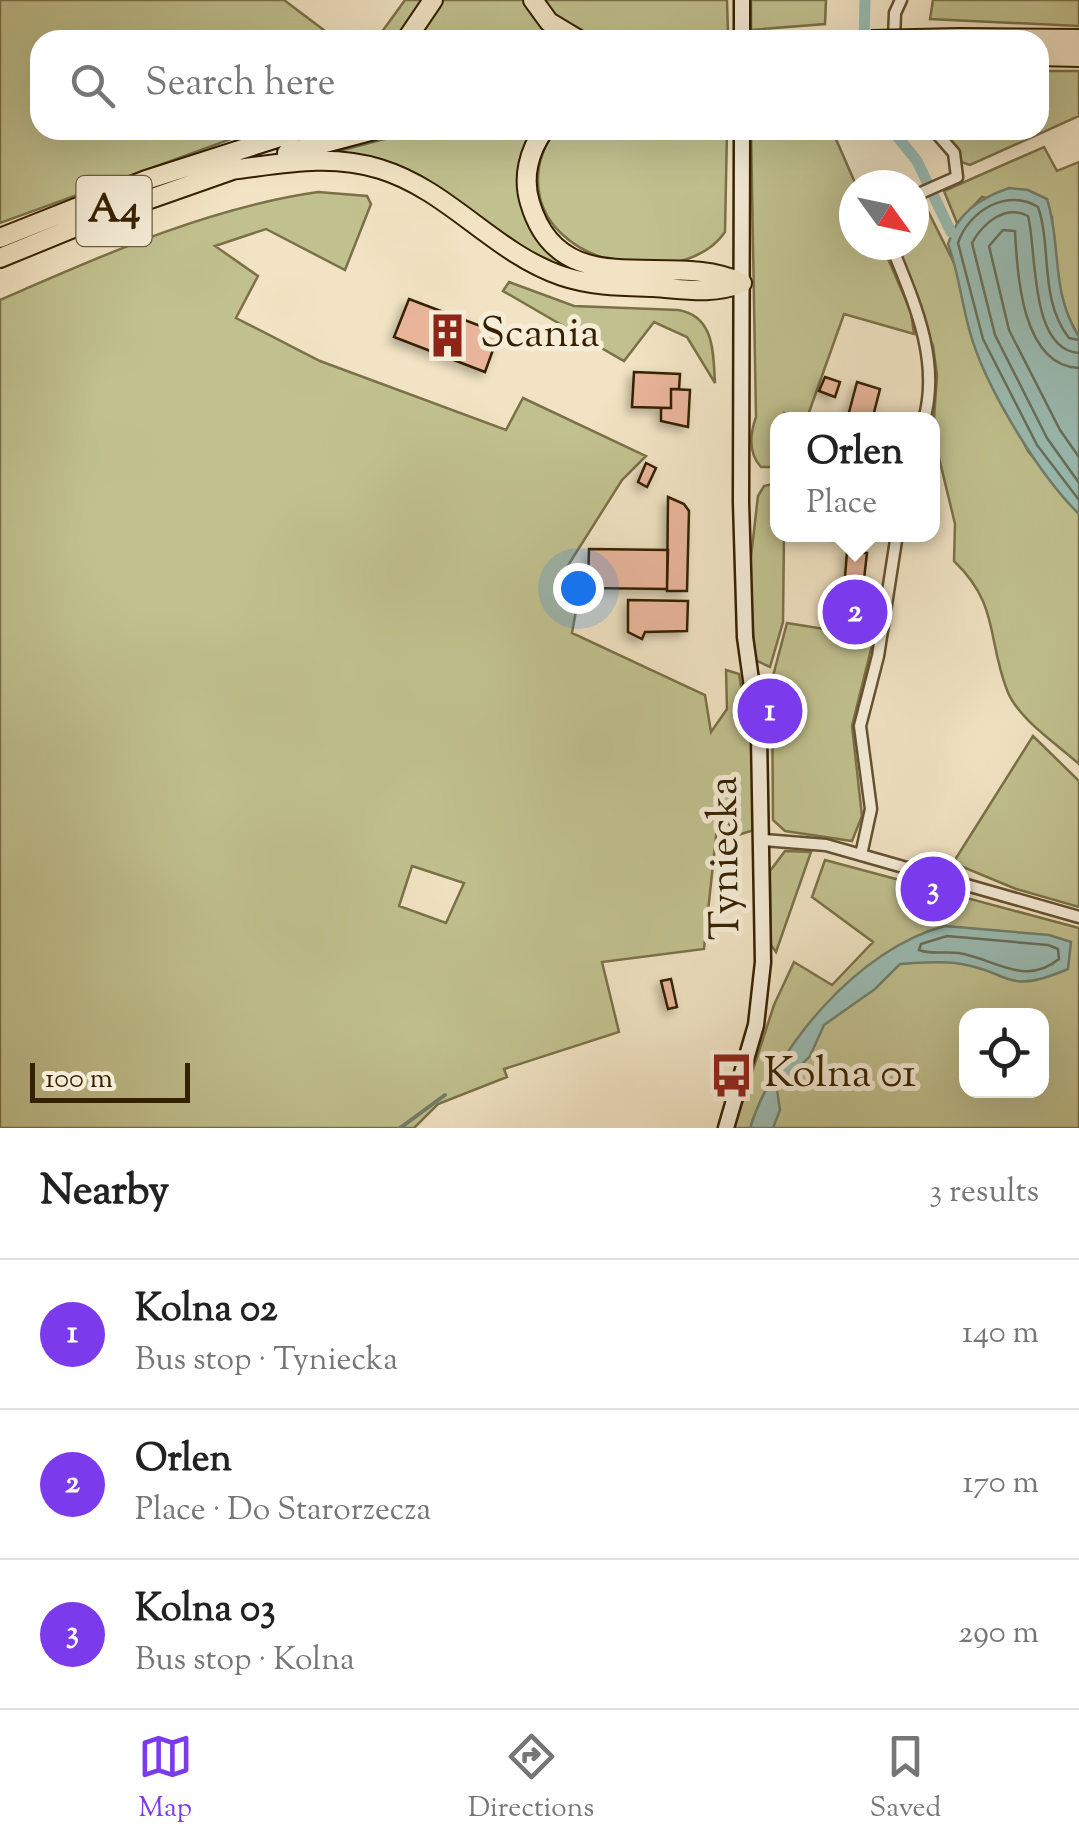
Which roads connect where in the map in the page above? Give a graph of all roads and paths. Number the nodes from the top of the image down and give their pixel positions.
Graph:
1 (433, 0) edge
2 (533, 0) edge
3 (742, 0) edge
4 (901, 0) edge
5 (413, 30) edge
6 (563, 30) edge
7 (742, 30) edge
8 (894, 30) edge
9 (1049, 39) edge
10 (1079, 39) edge
11 (1049, 56) edge
12 (1079, 57) edge
13 (260, 140) edge
14 (268, 140) edge
15 (338, 140) edge
16 (539, 140) edge
17 (742, 140) edge
18 (943, 140) edge
19 (248, 146) junction
20 (230, 170) junction
21 (929, 189) edge
22 (0, 238) edge
23 (0, 258) edge
24 (897, 260) edge
25 (742, 283) junction
26 (925, 412) edge
27 (895, 542) edge
28 (764, 840) junction
29 (861, 855) junction
30 (1079, 918) edge
31 (726, 1128) edge

1 - 5 highway
2 - 6 highway
3 - 7 street
4 - 8 street
9 - 10 highway
11 - 12 highway
13 - 19 highway
14 - 19 highway, A4
15 - 20 highway, A4
16 - 25 highway
17 - 25 street, Tyniecka
18 - 21 street
19 - 22 highway, A4
20 - 23 highway, A4
20 - 25 highway
24 - 26 street
25 - 28 street, Tyniecka
27 - 29 street
28 - 29 street
28 - 31 street, Tyniecka
29 - 30 street

